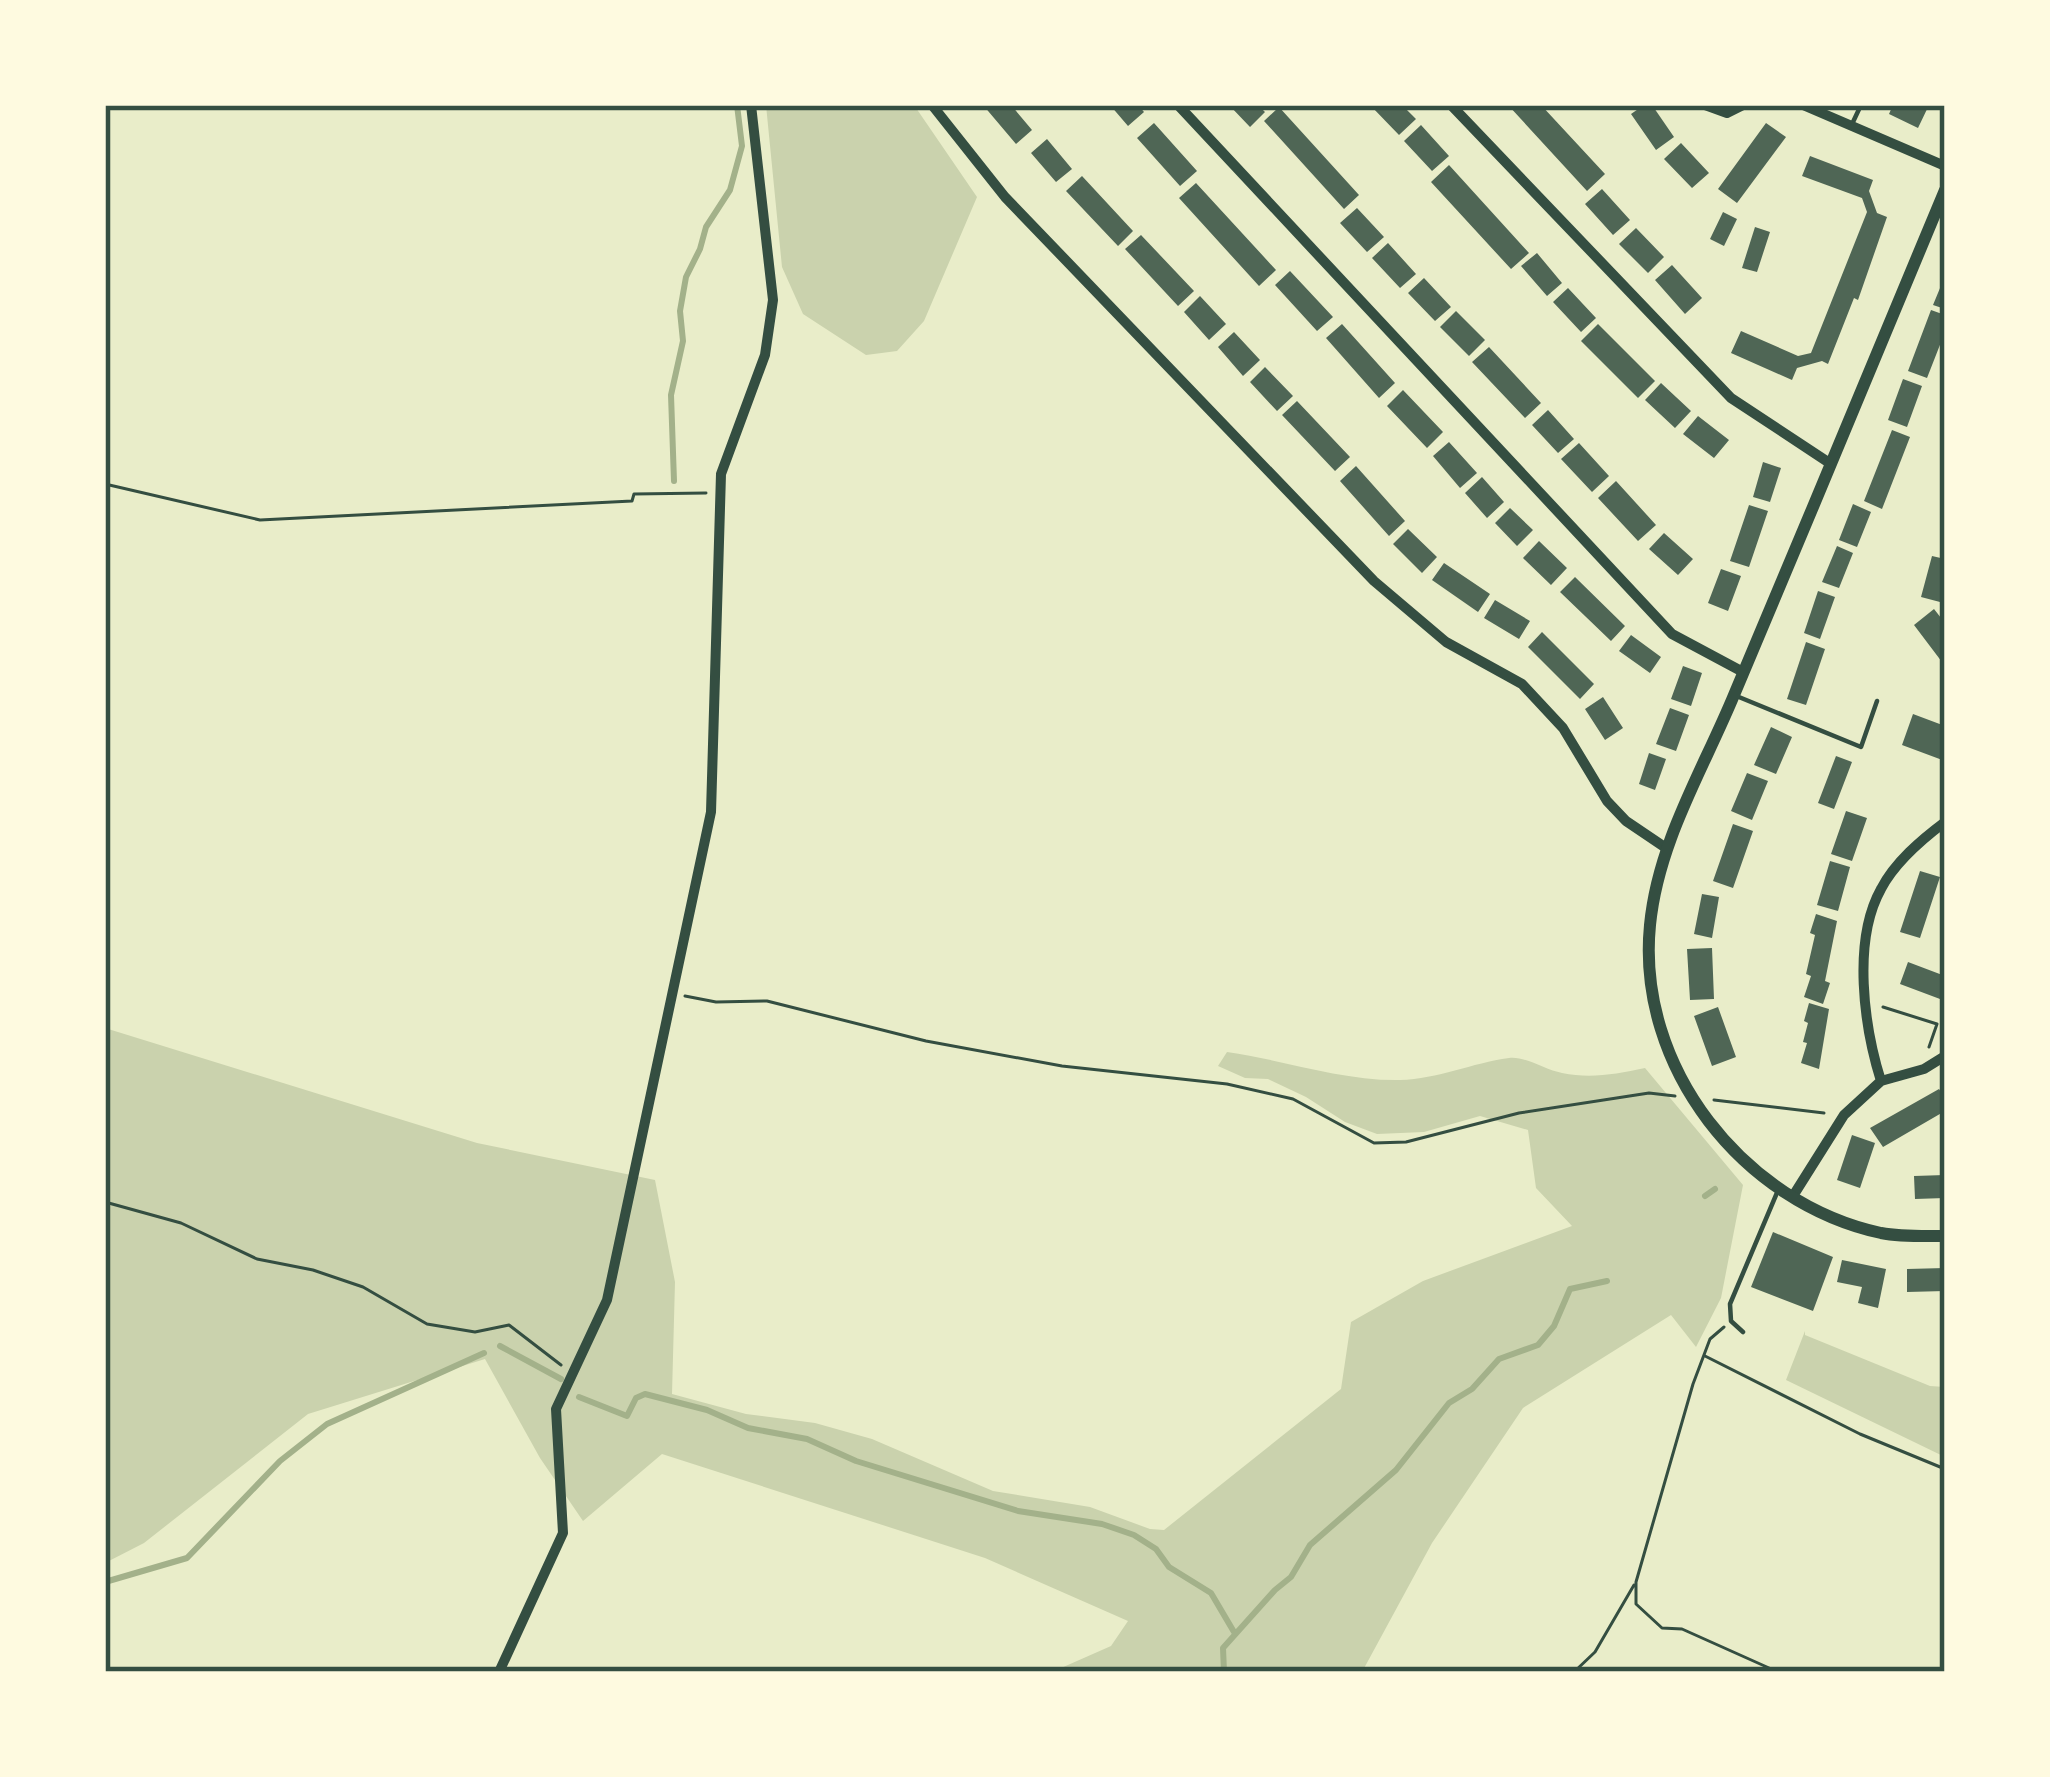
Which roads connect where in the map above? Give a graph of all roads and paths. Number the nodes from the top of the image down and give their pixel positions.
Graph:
1 (751, 105) edge
2 (932, 105) edge
3 (1178, 105) edge
4 (1451, 105) edge
5 (1705, 105) edge
6 (1744, 105) edge
7 (1803, 105) edge
8 (1861, 105) edge
9 (1851, 126) junction
10 (1945, 166) edge
11 (1945, 190) edge
12 (1831, 464) junction
13 (105, 484) edge
14 (718, 493) junction
15 (1743, 672) junction
16 (1734, 695) junction
17 (1877, 701) dead end
18 (1945, 822) edge
19 (1666, 848) junction
20 (672, 994) junction
21 (1864, 1001) junction
22 (1945, 1020) edge
23 (1937, 1024) junction
24 (1945, 1057) edge
25 (1920, 1070) junction
26 (1881, 1081) junction
27 (1692, 1097) junction
28 (1844, 1115) junction
29 (1779, 1188) junction
30 (1793, 1196) junction
31 (105, 1202) edge
32 (1945, 1236) edge
33 (1731, 1321) junction
34 (1743, 1332) dead end
35 (1704, 1356) junction
36 (574, 1370) junction
37 (1945, 1468) edge
38 (1636, 1582) junction
39 (499, 1672) edge
40 (1574, 1672) edge
41 (1778, 1672) edge

1 - 14 street
2 - 19 street
3 - 15 street
4 - 12 street
5 - 6 street
7 - 9 street
8 - 9 lane
9 - 10 street
11 - 12 street
12 - 15 street
13 - 14 path
14 - 20 street
15 - 16 street
16 - 17 lane
16 - 19 street
18 - 21 street
19 - 27 street
20 - 27 path
20 - 36 street
21 - 23 path
21 - 26 street
22 - 23 path
23 - 25 path
24 - 25 street
25 - 26 street
26 - 28 street
27 - 28 path
27 - 29 street
28 - 30 street
29 - 30 street
29 - 33 lane
30 - 32 street
31 - 36 path
33 - 34 lane
33 - 35 path
35 - 37 path
35 - 38 path
36 - 39 street
38 - 40 path
38 - 41 path

